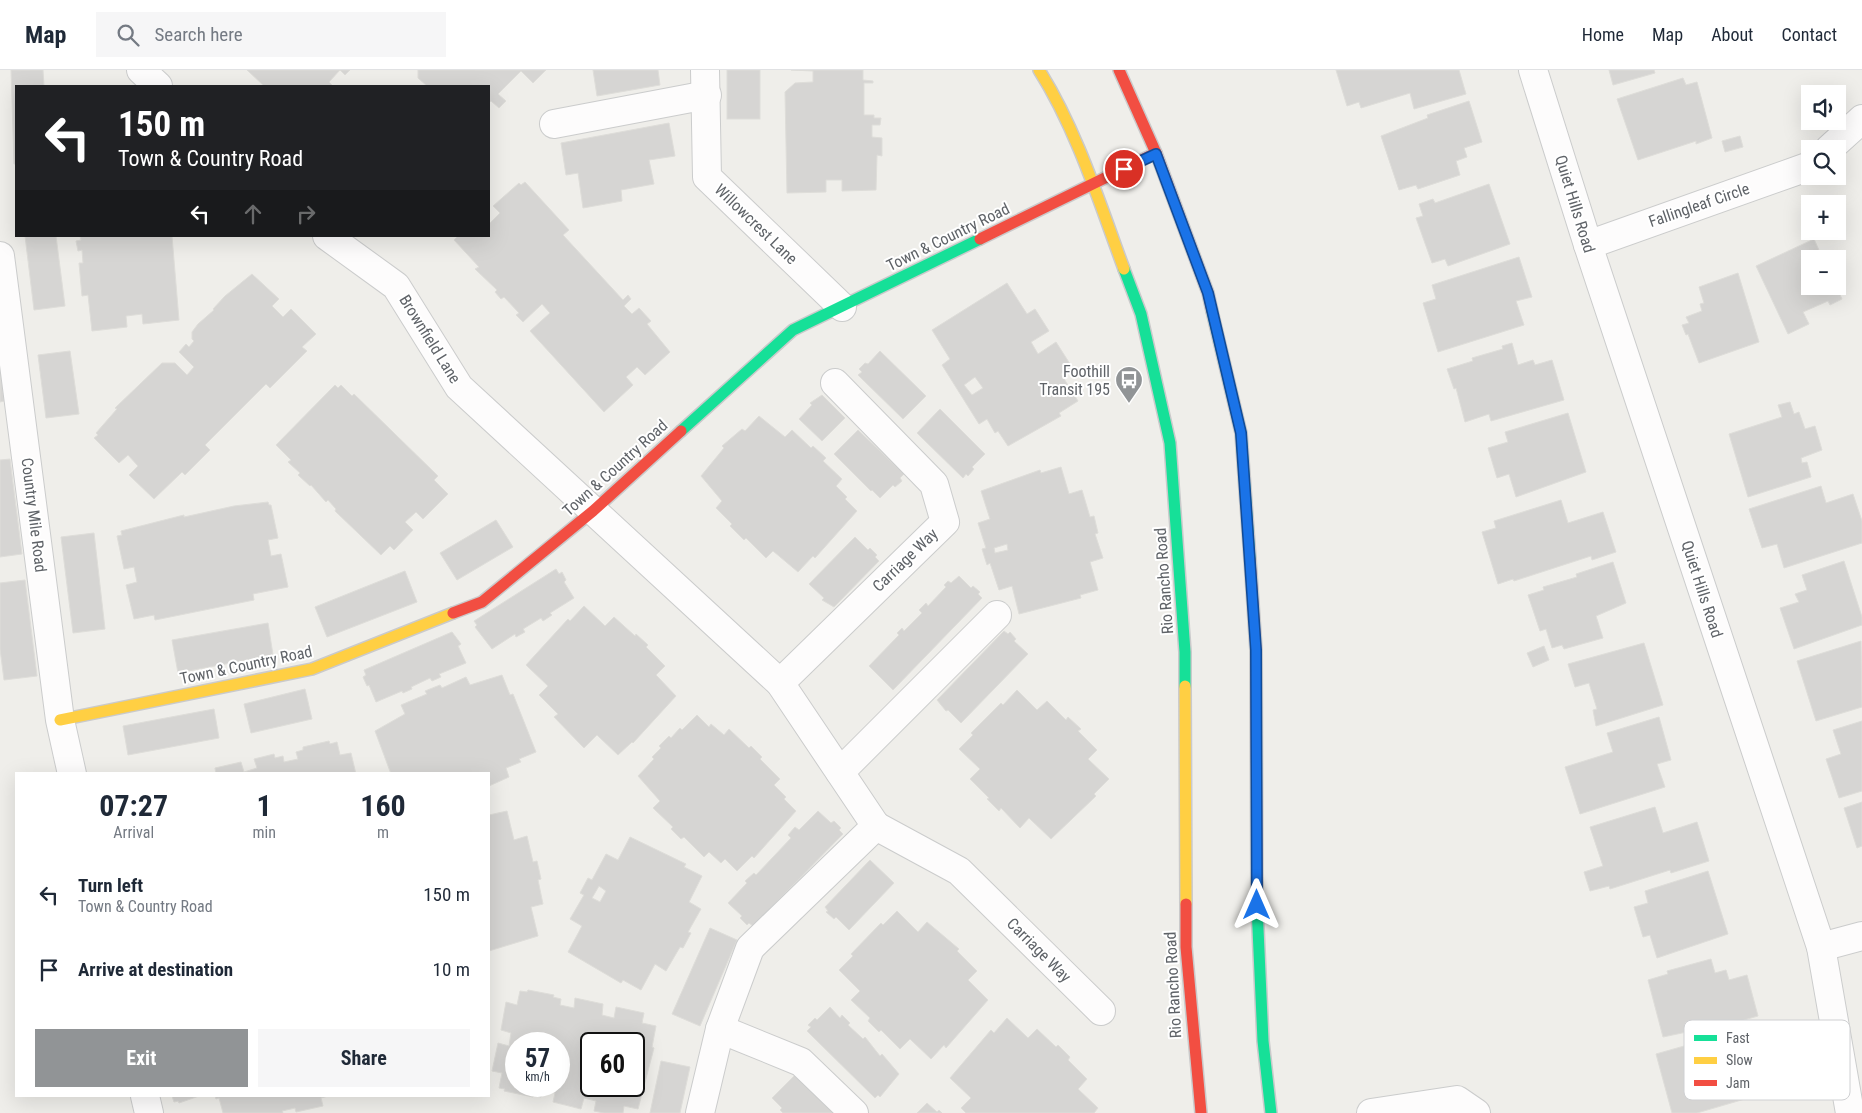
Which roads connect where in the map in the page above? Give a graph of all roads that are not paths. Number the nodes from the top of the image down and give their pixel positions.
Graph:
1 (141, 70) edge
2 (1039, 70) edge
3 (1120, 70) edge
4 (1533, 70) edge
5 (706, 82) edge
6 (157, 85) edge
7 (1862, 119) edge
8 (554, 124) dead end
9 (1839, 140) edge
10 (1156, 154) junction
11 (1801, 169) edge
12 (1092, 184) junction
13 (328, 237) edge
14 (1588, 245) junction
15 (0, 256) edge
16 (842, 307) junction
17 (835, 383) dead end
18 (593, 511) junction
19 (997, 614) dead end
20 (780, 684) junction
21 (60, 720) junction
22 (72, 772) edge
23 (840, 772) junction
24 (876, 826) junction
25 (1862, 936) edge
26 (1821, 947) junction
27 (1101, 1010) dead end
28 (1834, 1020) edge
29 (720, 1029) junction
30 (145, 1097) edge
31 (1848, 1100) edge
32 (149, 1113) edge
33 (700, 1113) edge
34 (854, 1113) edge
35 (1201, 1113) edge
36 (1271, 1113) edge
37 (1371, 1113) edge
38 (1476, 1113) edge
39 (1850, 1113) edge

1 - 6 street
2 - 12 main road, Rio Rancho Road
3 - 10 main road
4 - 14 street, Quiet Hills Road
5 - 8 street, Willowcrest Lane
5 - 16 street, Willowcrest Lane
7 - 9 street
10 - 12 main road, Town & Country Road
10 - 36 main road
11 - 14 street, Fallingleaf Circle
12 - 16 main road, Town & Country Road
12 - 35 main road, Rio Rancho Road
13 - 18 street, Brownfield Lane
14 - 26 street, Quiet Hills Road
15 - 21 street, Country Mile Road
16 - 18 main road, Town & Country Road
17 - 20 street, Carriage Way
18 - 20 street, Carriage Way
18 - 21 main road, Town & Country Road
19 - 23 street
20 - 23 street, Carriage Way
21 - 22 street, Country Mile Road
23 - 24 street, Carriage Way
24 - 27 street, Carriage Way
24 - 29 street
25 - 26 street
26 - 28 street, Quiet Hills Road
29 - 33 street
29 - 34 street
30 - 32 street
31 - 39 street, Quiet Hills Road
37 - 38 street

